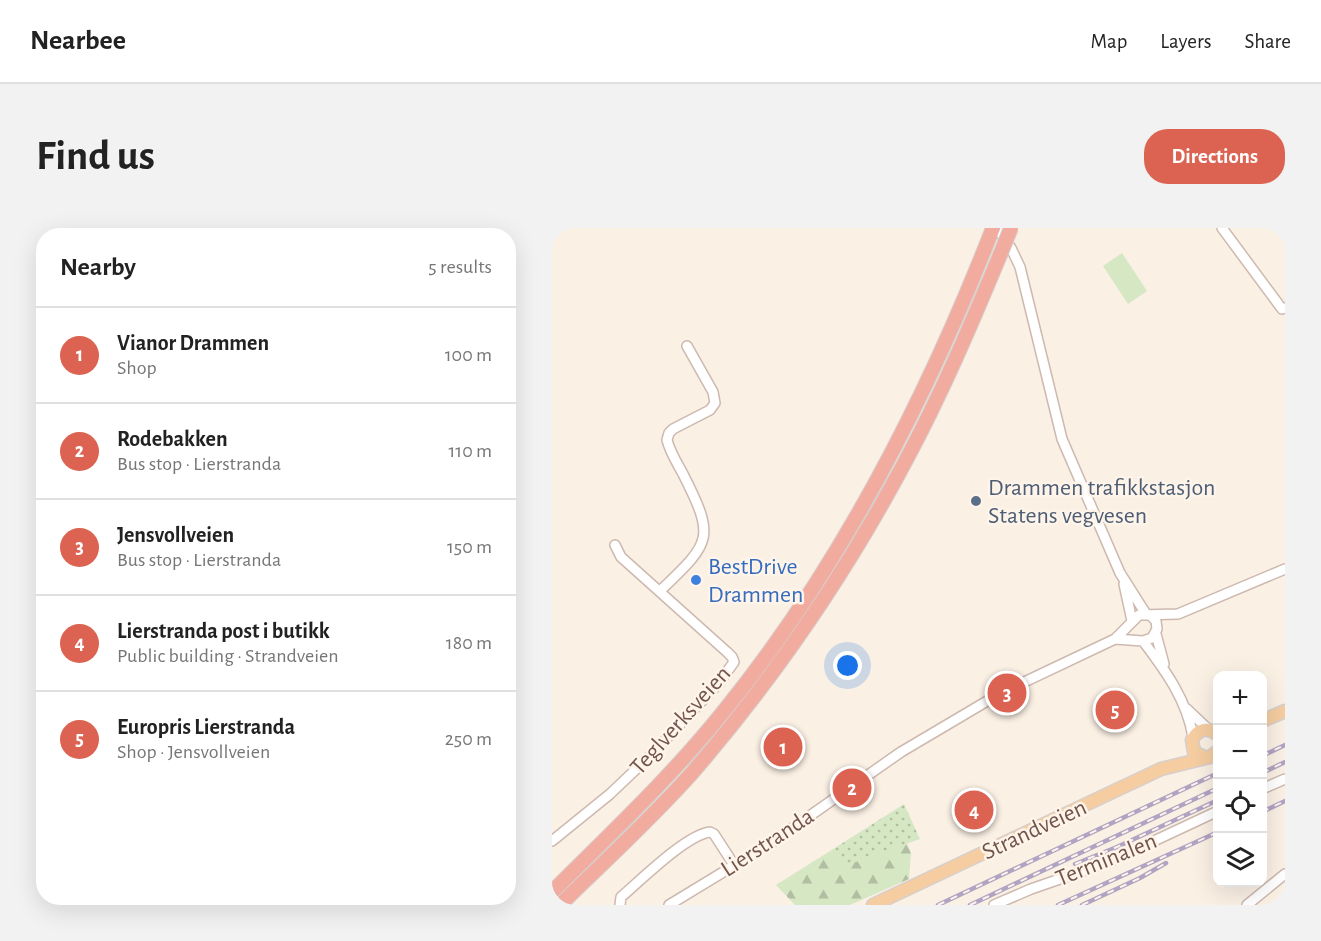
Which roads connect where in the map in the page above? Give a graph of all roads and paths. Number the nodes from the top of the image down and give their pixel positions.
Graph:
1 (995, 228) edge
2 (1011, 228) edge
3 (1222, 228) edge
4 (1284, 310) edge
5 (687, 346) dead end
6 (615, 545) dead end
7 (1285, 569) edge
8 (1120, 573) junction
9 (660, 591) junction
10 (1149, 615) junction
11 (1177, 615) junction
12 (1131, 623) junction
13 (1157, 631) junction
14 (1116, 639) junction
15 (1141, 640) junction
16 (1166, 672) junction
17 (1184, 705) junction
18 (1285, 711) edge
19 (1267, 719) edge
20 (1213, 730) edge
21 (1213, 732) edge
22 (1192, 740) junction
23 (1213, 754) edge
24 (1206, 758) junction
25 (1161, 769) junction
26 (1285, 778) edge
27 (1267, 787) edge
28 (1213, 813) edge
29 (552, 841) edge
30 (734, 865) junction
31 (1285, 874) edge
32 (552, 892) edge
33 (1000, 904) edge
34 (560, 905) edge
35 (620, 905) edge
36 (669, 905) edge
37 (873, 905) edge
38 (1247, 905) edge

1 - 8 street
1 - 32 highway
2 - 34 highway, bridge
3 - 4 street
5 - 9 street
6 - 9 street, Teglverksveien
7 - 11 street
8 - 10 street
8 - 12 street
9 - 29 street, Teglverksveien
10 - 11 street
10 - 12 street
10 - 13 street
11 - 13 street
12 - 14 street, Lierstranda
12 - 15 street
13 - 15 street
13 - 16 street
14 - 15 street, Lierstranda
14 - 30 street, Lierstranda
15 - 16 street
16 - 17 street
17 - 20 street
17 - 22 street
18 - 19 main road
21 - 22 main road, Strandveien
22 - 24 main road
22 - 25 main road, Strandveien
23 - 24 main road, Strandveien
24 - 25 main road, Strandveien
25 - 37 main road, Strandveien
26 - 27 street
28 - 33 street, Terminalen
30 - 35 street
30 - 36 street, Lierstranda
31 - 38 street

